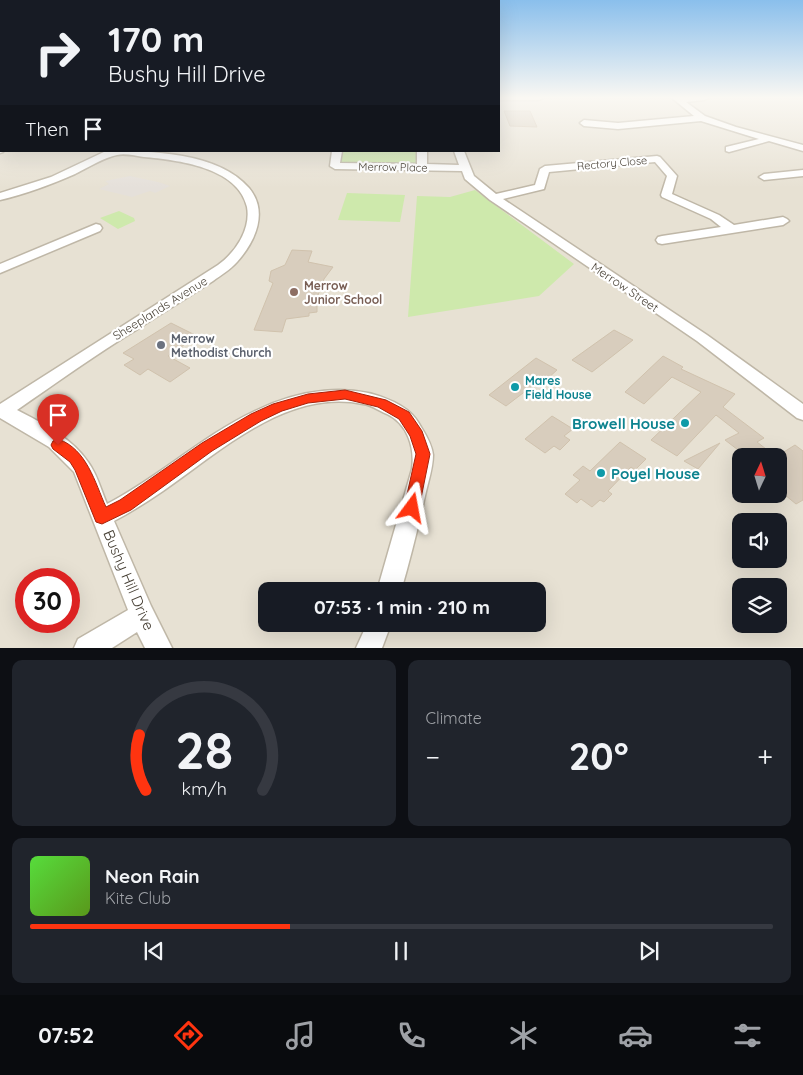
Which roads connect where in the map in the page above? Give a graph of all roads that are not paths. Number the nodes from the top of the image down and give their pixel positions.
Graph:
1 (734, 128) edge
2 (803, 136) edge
3 (767, 139) junction
4 (790, 145) junction
5 (803, 148) edge
6 (729, 149) dead end
7 (115, 152) edge
8 (337, 152) edge
9 (422, 152) edge
10 (459, 152) edge
11 (422, 167) junction
12 (466, 168) junction
13 (803, 173) edge
14 (775, 185) dead end
15 (0, 197) edge
16 (494, 198) junction
17 (783, 221) dead end
18 (96, 228) dead end
19 (733, 230) junction
20 (662, 240) dead end
21 (0, 270) edge
22 (2, 410) edge
23 (803, 413) edge
24 (102, 517) junction
25 (391, 582) edge
26 (142, 615) junction
27 (376, 632) edge
28 (87, 648) edge
29 (159, 648) edge
30 (370, 648) edge

1 - 3 street
2 - 4 street
3 - 4 street
3 - 6 street
4 - 5 street
7 - 15 street
7 - 22 street, Sheeplands Avenue
8 - 11 street, Merrow Place
9 - 11 street
10 - 12 street, Merrow Street
11 - 12 street, Merrow Place
12 - 16 street, Merrow Street
13 - 14 street
16 - 19 street, Rectory Close
16 - 23 street, Merrow Street
17 - 19 street
18 - 21 street
19 - 20 street
22 - 24 street, Bushy Hill Drive
24 - 25 street
24 - 26 street, Bushy Hill Drive
26 - 28 street
26 - 29 street, Bushy Hill Drive
27 - 30 street

